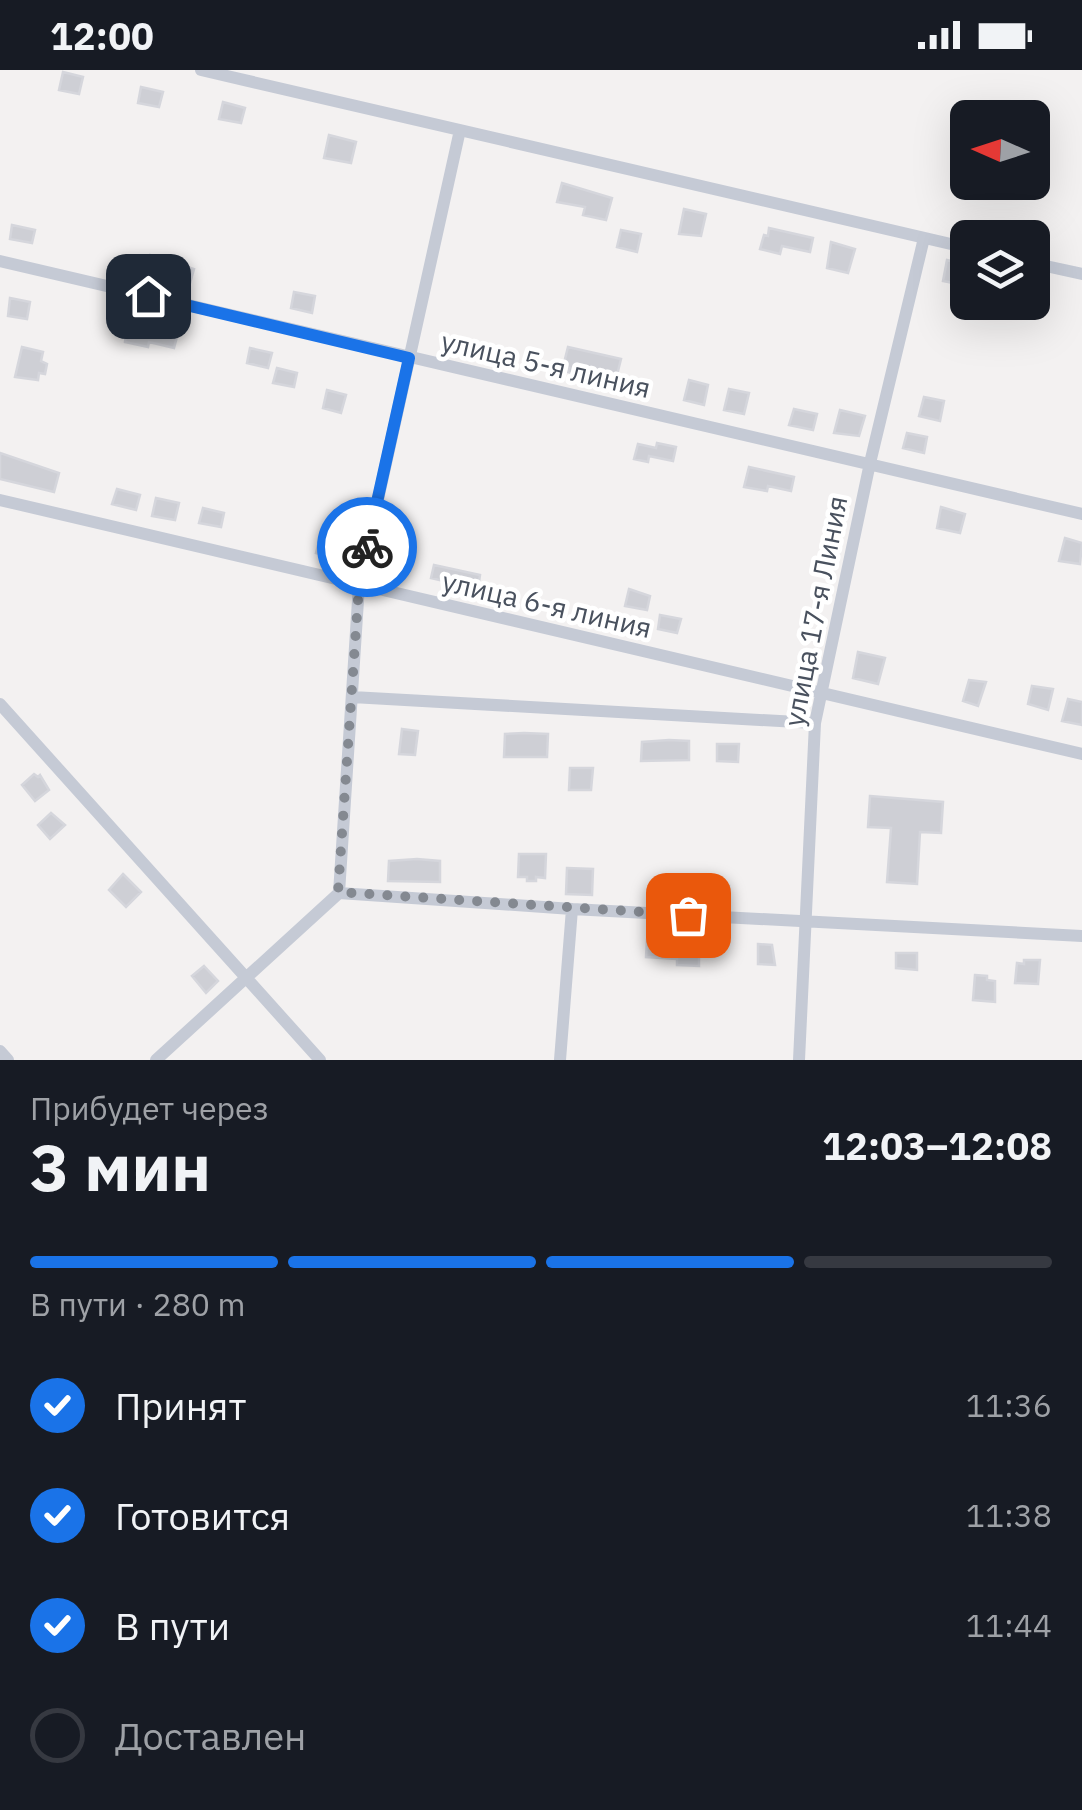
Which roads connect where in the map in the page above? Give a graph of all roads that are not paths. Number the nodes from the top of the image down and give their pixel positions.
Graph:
1 (201, 70) edge
2 (460, 130) junction
3 (924, 238) junction
4 (950, 244) edge
5 (0, 261) edge
6 (1050, 267) edge
7 (1082, 274) edge
8 (409, 358) junction
9 (870, 463) junction
10 (0, 500) edge
11 (1082, 514) edge
12 (359, 585) junction
13 (820, 695) junction
14 (352, 697) junction
15 (0, 704) edge
16 (814, 722) junction
17 (1082, 754) edge
18 (338, 892) junction
19 (572, 909) junction
20 (805, 921) junction
21 (1082, 936) edge
22 (245, 977) junction
23 (0, 1052) edge
24 (8, 1060) edge
25 (156, 1060) edge
26 (320, 1060) edge
27 (560, 1060) edge
28 (800, 1060) edge

1 - 2 street
2 - 3 street
2 - 8 street
3 - 4 street
3 - 9 street, улица 17-я Линия
5 - 8 street, улица 5-я линия
6 - 7 street
8 - 9 street, улица 5-я линия
8 - 12 street
9 - 11 street, улица 5-я линия
9 - 13 street, улица 17-я Линия
10 - 12 street, улица 6-я линия
12 - 13 street, улица 6-я линия
12 - 14 street
13 - 16 street, улица 17-я Линия
13 - 17 street, улица 6-я линия
14 - 16 street
14 - 18 street
15 - 22 street
16 - 20 street, улица 17-я Линия
18 - 19 street
18 - 22 street
19 - 20 street
19 - 27 street
20 - 21 street
20 - 28 street, улица 17-я Линия
22 - 25 street
22 - 26 street
23 - 24 street

